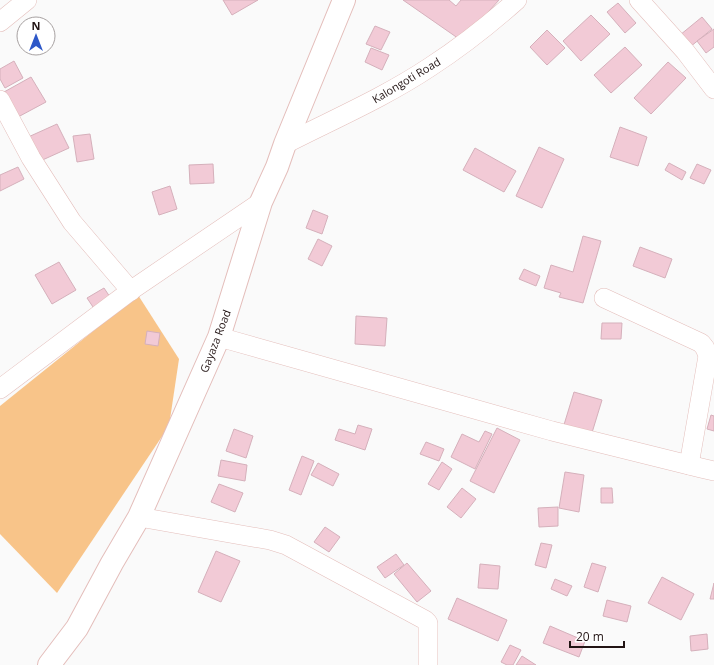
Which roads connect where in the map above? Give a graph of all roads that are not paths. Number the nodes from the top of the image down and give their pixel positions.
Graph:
1 (27, 0) edge
2 (344, 0) edge
3 (517, 0) edge
4 (639, 0) edge
5 (0, 22) edge
6 (714, 89) edge
7 (0, 100) edge
8 (285, 144) junction
9 (261, 202) junction
10 (131, 291) junction
11 (604, 298) dead end
12 (219, 337) junction
13 (0, 389) edge
14 (689, 466) junction
15 (714, 471) edge
16 (139, 517) junction
17 (49, 665) edge
18 (428, 665) edge

1 - 5 street
2 - 8 main road, Gayaza Road
3 - 8 street, Kalongoti Road
4 - 6 street
7 - 10 street
8 - 9 main road, Gayaza Road
9 - 10 street
9 - 12 main road, Gayaza Road
10 - 13 street
11 - 14 street
12 - 14 street
12 - 16 main road, Gayaza Road
14 - 15 street
16 - 17 main road, Gayaza Road
16 - 18 street

